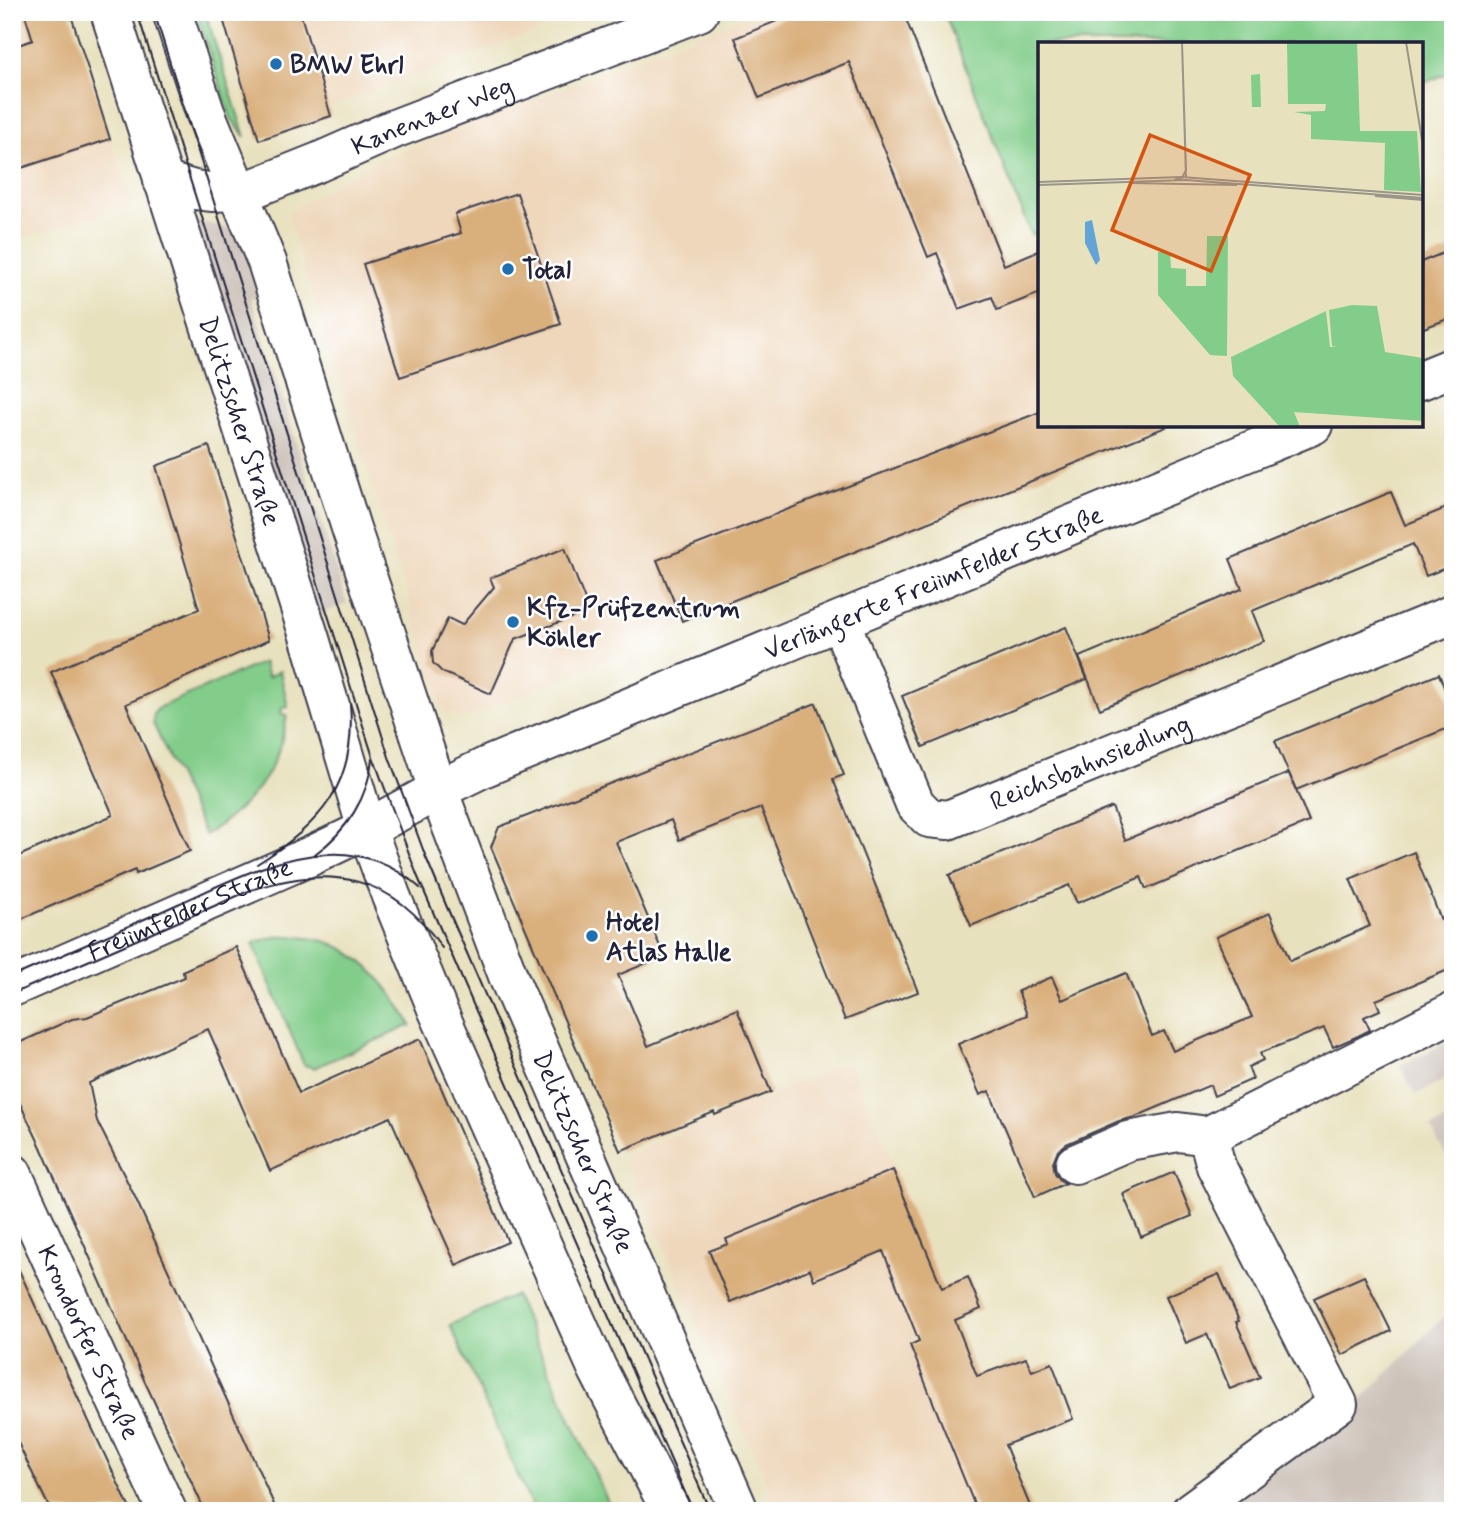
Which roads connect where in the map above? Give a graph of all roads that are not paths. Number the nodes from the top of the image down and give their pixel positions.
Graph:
1 (110, 12) edge
2 (172, 12) edge
3 (699, 12) edge
4 (163, 181) junction
5 (239, 191) junction
6 (1453, 367) edge
7 (1423, 379) edge
8 (1308, 427) edge
9 (1453, 614) edge
10 (840, 621) junction
11 (438, 790) junction
12 (368, 829) junction
13 (12, 987) edge
14 (1453, 1012) edge
15 (1208, 1136) junction
16 (1075, 1164) dead end
17 (12, 1173) edge
18 (167, 1511) edge
19 (671, 1511) edge
20 (740, 1511) edge
21 (1191, 1511) edge

1 - 4 street, Delitzscher Straße
2 - 5 street, Delitzscher Straße
3 - 5 street, Kanenaer Weg
4 - 5 street, Kanenaer Weg
4 - 12 street, Delitzscher Straße
5 - 11 street, Delitzscher Straße
6 - 7 street
8 - 10 street, Verlängerte Freiimfelder Straße
9 - 10 street, Reichsbahnsiedlung
10 - 11 street, Verlängerte Freiimfelder Straße
11 - 12 street
11 - 20 street, Delitzscher Straße
12 - 13 street, Freiimfelder Straße
12 - 19 street, Delitzscher Straße
14 - 15 street
15 - 16 street
15 - 21 street
17 - 18 street, Krondorfer Straße

